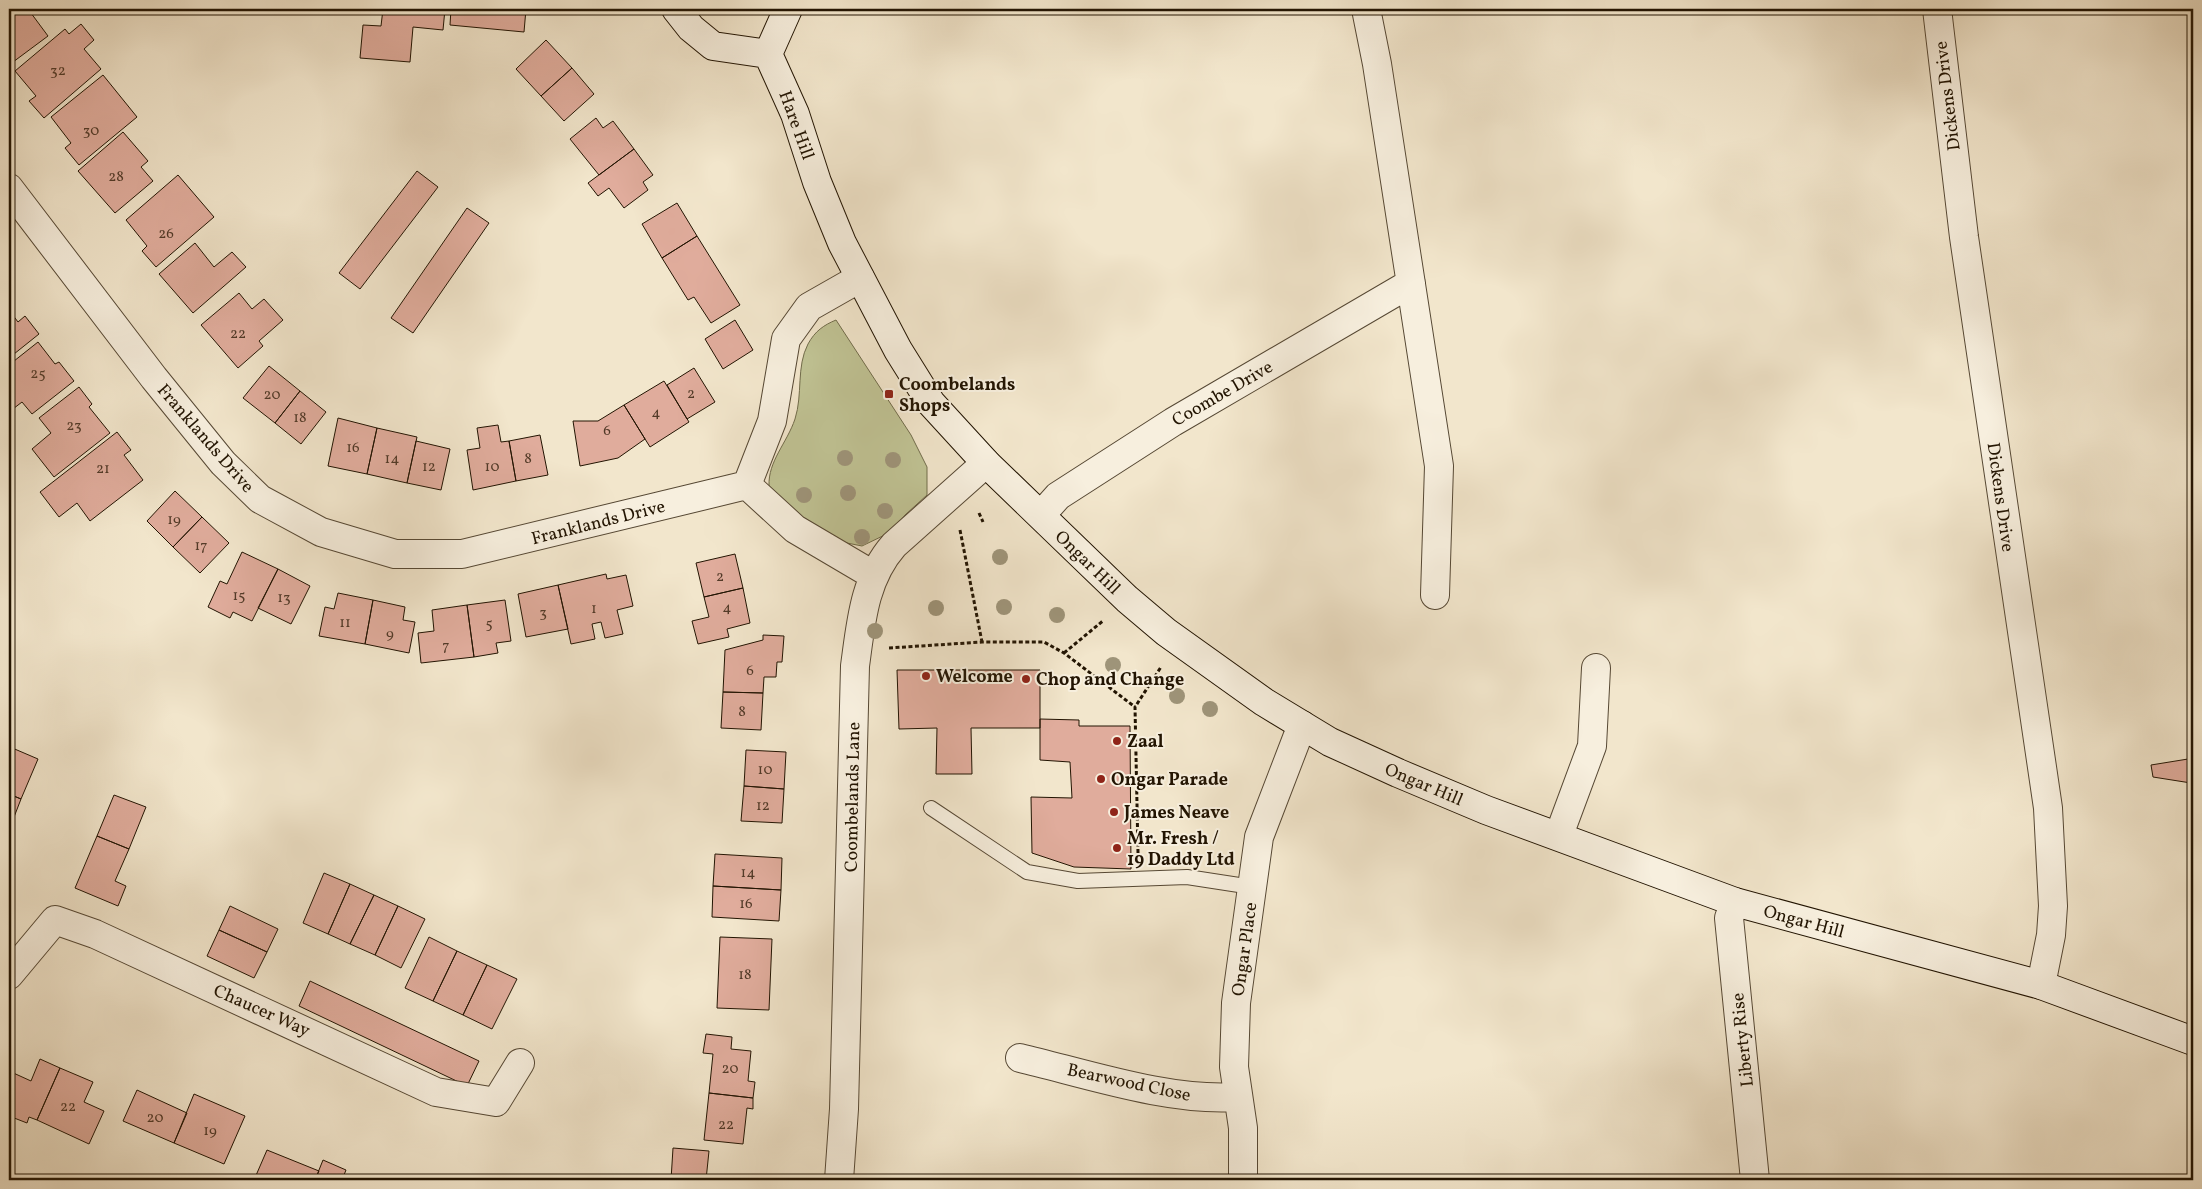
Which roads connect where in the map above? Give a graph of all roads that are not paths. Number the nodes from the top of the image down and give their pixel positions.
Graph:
1 (676, 9) edge
2 (788, 9) edge
3 (1366, 9) edge
4 (1937, 9) edge
5 (768, 54) junction
6 (9, 188) edge
7 (842, 243) joint
8 (860, 278) junction
9 (1411, 283) junction
10 (986, 463) junction
11 (747, 485) junction
12 (1041, 515) junction
13 (873, 575) junction
14 (1435, 595) dead end
15 (1596, 668) dead end
16 (1302, 725) junction
17 (931, 808) dead end
18 (1559, 835) junction
19 (1252, 887) junction
20 (1735, 902) junction
21 (9, 975) edge
22 (2041, 985) junction
23 (2193, 1041) edge
24 (1020, 1058) dead end
25 (520, 1063) dead end
26 (1238, 1098) junction
27 (839, 1180) edge
28 (1243, 1180) edge
29 (1756, 1180) edge

1 - 5 street
2 - 5 street
3 - 9 street
4 - 22 street, Dickens Drive
5 - 7 street, Hare Hill
6 - 11 street, Franklands Drive
7 - 8 street, Ongar Hill
8 - 10 street, Ongar Hill
8 - 11 street
9 - 12 street, Coombe Drive
9 - 14 street
10 - 12 street, Ongar Hill
10 - 13 street, Coombelands Lane
11 - 13 street
12 - 16 street, Ongar Hill
13 - 27 street, Coombelands Lane
15 - 18 street
16 - 18 street, Ongar Hill
16 - 19 street, Ongar Place
17 - 19 lane
18 - 20 street, Ongar Hill
19 - 26 street, Ongar Place
20 - 22 street, Ongar Hill
20 - 29 street, Liberty Rise
21 - 25 street, Chaucer Way
22 - 23 street, Ongar Hill
24 - 26 street, Bearwood Close
26 - 28 street, Ongar Place

